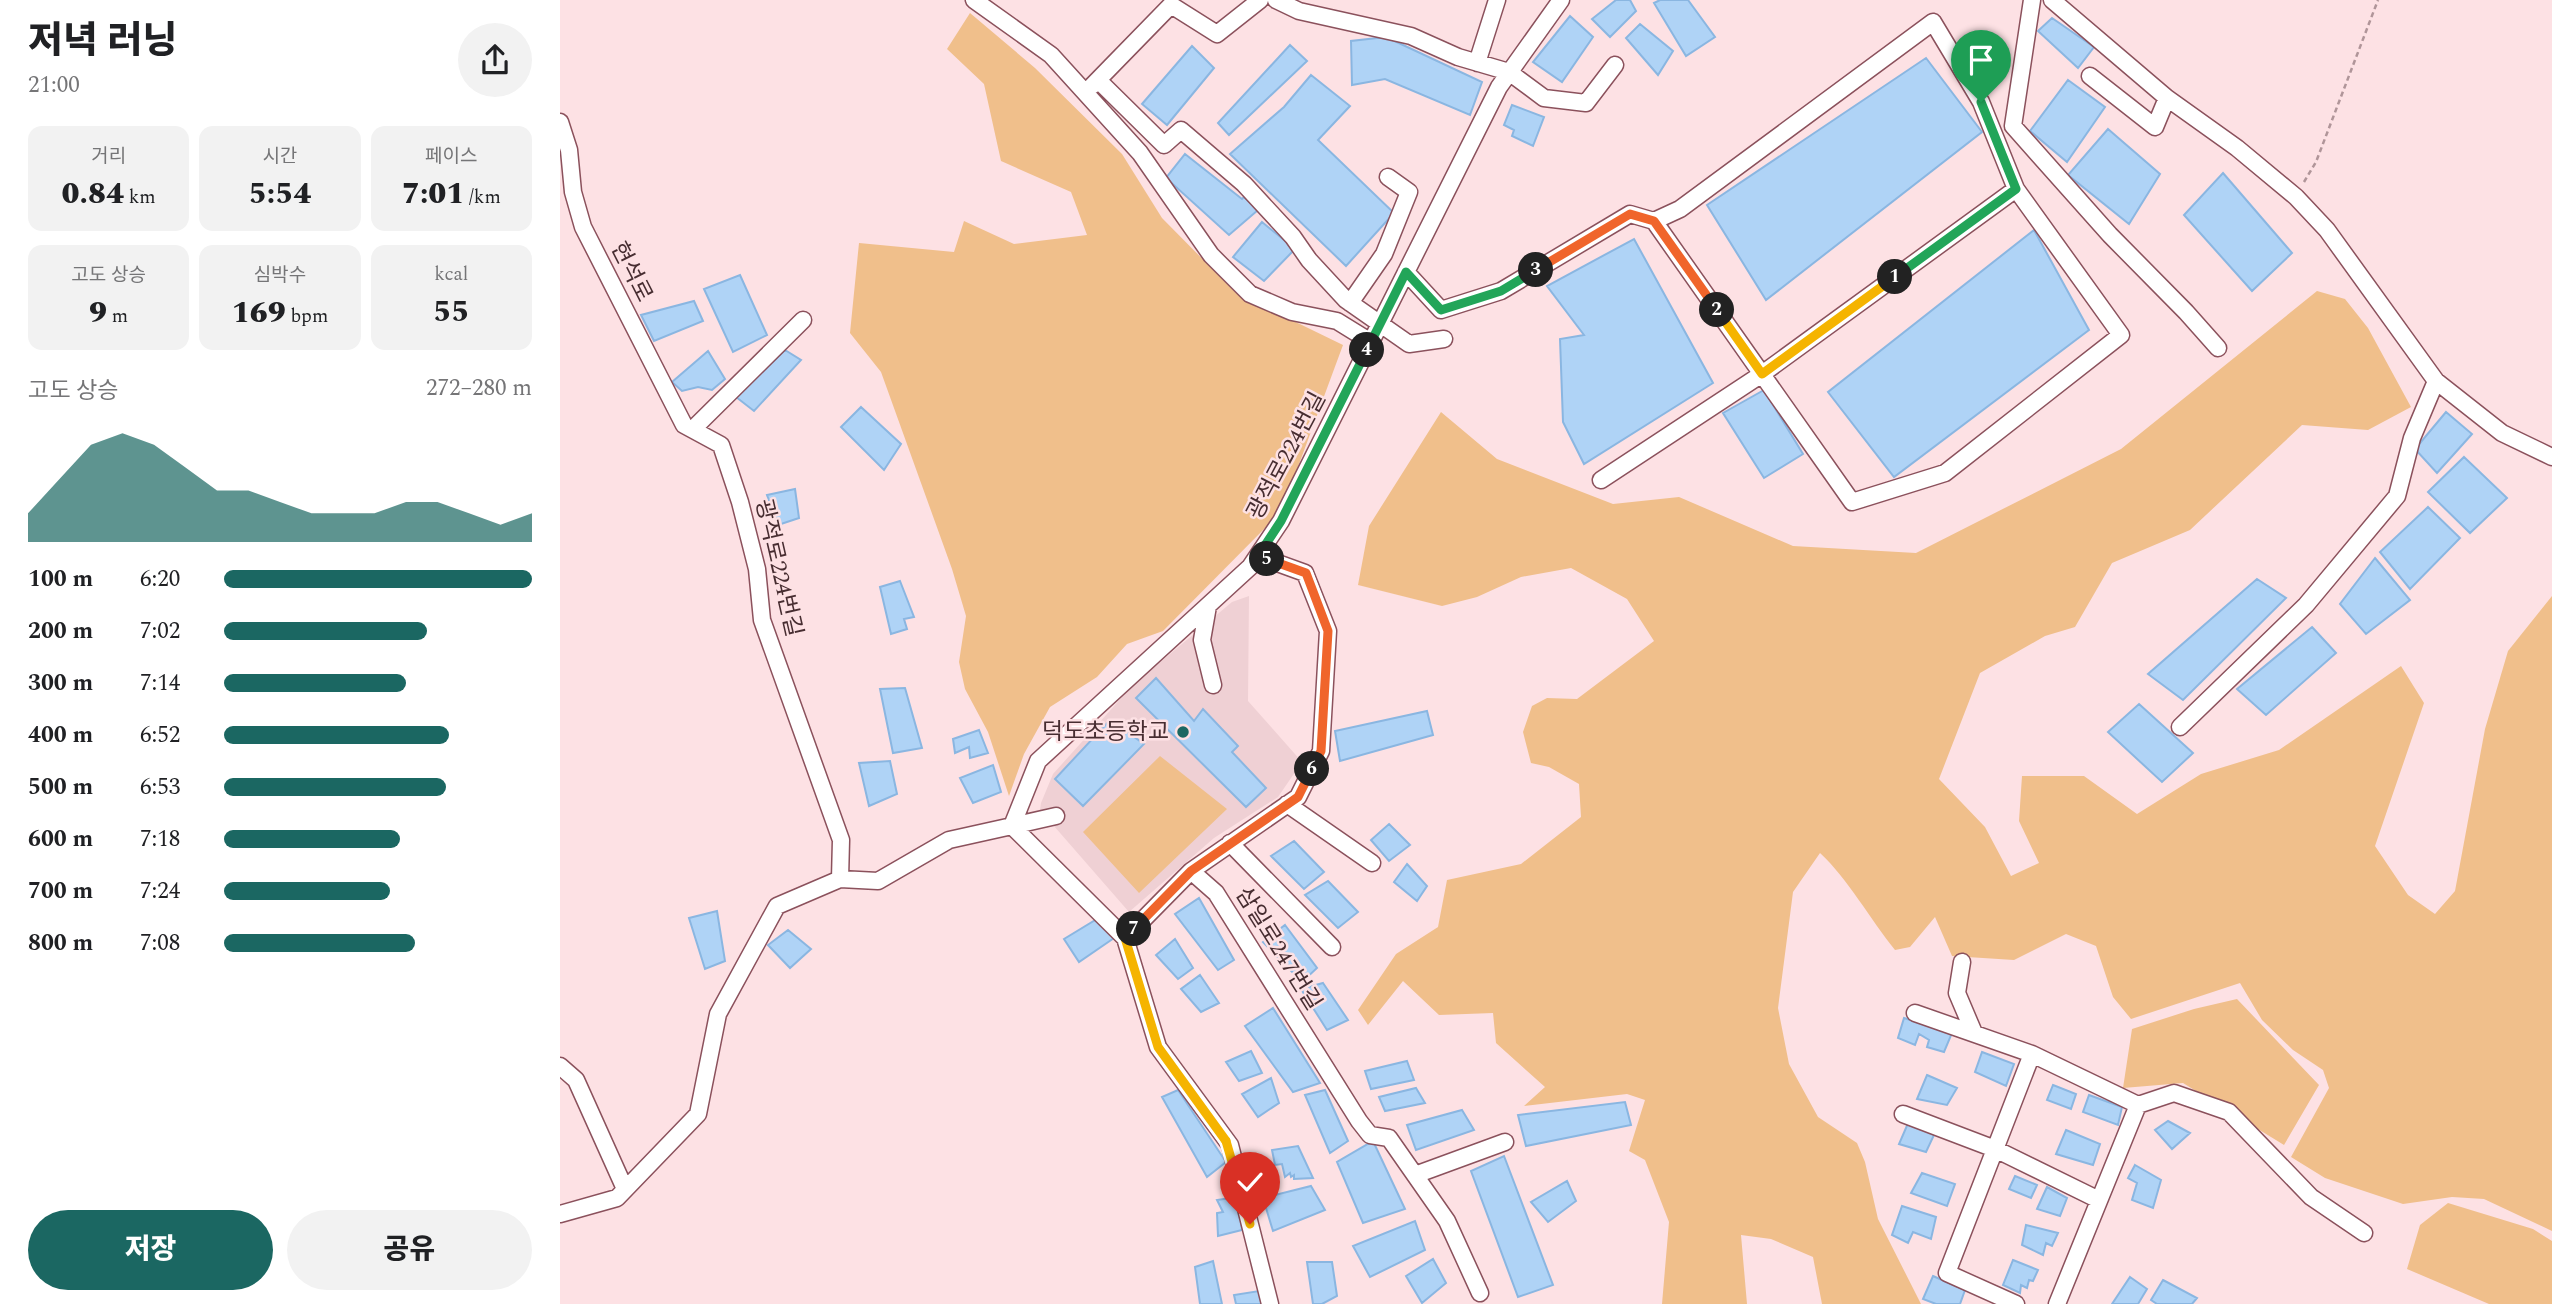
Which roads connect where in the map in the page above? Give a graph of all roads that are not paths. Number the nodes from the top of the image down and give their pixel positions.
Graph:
1 (974, 0) edge
2 (1260, 0) edge
3 (1276, 0) edge
4 (1497, 0) edge
5 (1561, 0) edge
6 (2032, 0) edge
7 (2052, 0) edge
8 (1478, 62) junction
9 (1615, 65) dead end
10 (1509, 72) junction
11 (2090, 76) dead end
12 (1098, 80) junction
13 (1085, 93) junction
14 (2167, 97) junction
15 (560, 122) edge
16 (1388, 177) dead end
17 (2016, 189) junction
18 (1654, 221) junction
19 (1406, 272) junction
20 (1350, 303) junction
21 (803, 320) dead end
22 (1379, 326) junction
23 (1444, 339) dead end
24 (1371, 342) junction
25 (2218, 348) dead end
26 (1762, 374) junction
27 (2436, 381) junction
28 (693, 429) junction
29 (2552, 457) edge
30 (1601, 480) dead end
31 (1258, 556) junction
32 (1208, 606) junction
33 (1213, 685) dead end
34 (2180, 727) dead end
35 (1287, 804) junction
36 (1056, 816) dead end
37 (1012, 826) junction
38 (1230, 843) junction
39 (1372, 863) dead end
40 (1191, 871) junction
41 (839, 879) junction
42 (1125, 938) junction
43 (1332, 947) dead end
44 (1962, 962) dead end
45 (1915, 1013) dead end
46 (1974, 1033) junction
47 (2032, 1054) junction
48 (560, 1066) edge
49 (2138, 1105) junction
50 (1903, 1114) dead end
51 (1505, 1142) dead end
52 (1995, 1149) junction
53 (1415, 1175) junction
54 (625, 1189) junction
55 (2099, 1200) junction
56 (560, 1214) edge
57 (2364, 1233) dead end
58 (1480, 1293) dead end
59 (1270, 1304) edge
60 (2016, 1304) edge
61 (2057, 1304) edge

1 - 13 street
2 - 12 street
3 - 8 street
4 - 8 street
5 - 10 street, 광적로224번길
6 - 25 street
7 - 14 street
8 - 10 street
9 - 10 street
10 - 19 street, 광적로224번길
11 - 14 street
12 - 13 street
12 - 20 street
13 - 24 street
14 - 27 street
15 - 28 street, 현석로
16 - 20 street
17 - 18 street
17 - 26 street
17 - 26 street
18 - 19 street
18 - 26 street
19 - 22 street, 광적로224번길
20 - 22 street
21 - 28 street
22 - 23 street
22 - 24 street, 광적로224번길
24 - 31 street, 광적로224번길
26 - 30 street
27 - 29 street
27 - 34 street
28 - 41 street, 광적로224번길
31 - 32 street, 광적로224번길
31 - 35 street
32 - 33 street
32 - 37 street, 광적로224번길
35 - 38 street
35 - 39 street
36 - 37 street
37 - 41 street
37 - 42 street
38 - 40 street
38 - 43 street
40 - 42 street
40 - 53 street, 삼일로247번길
41 - 54 street
42 - 59 street
44 - 46 street
45 - 46 street
46 - 47 street
47 - 49 street
47 - 52 street
48 - 54 street
49 - 55 street
49 - 57 street
50 - 52 street
51 - 53 street
52 - 55 street
52 - 60 street
53 - 58 street
54 - 56 street
55 - 61 street

